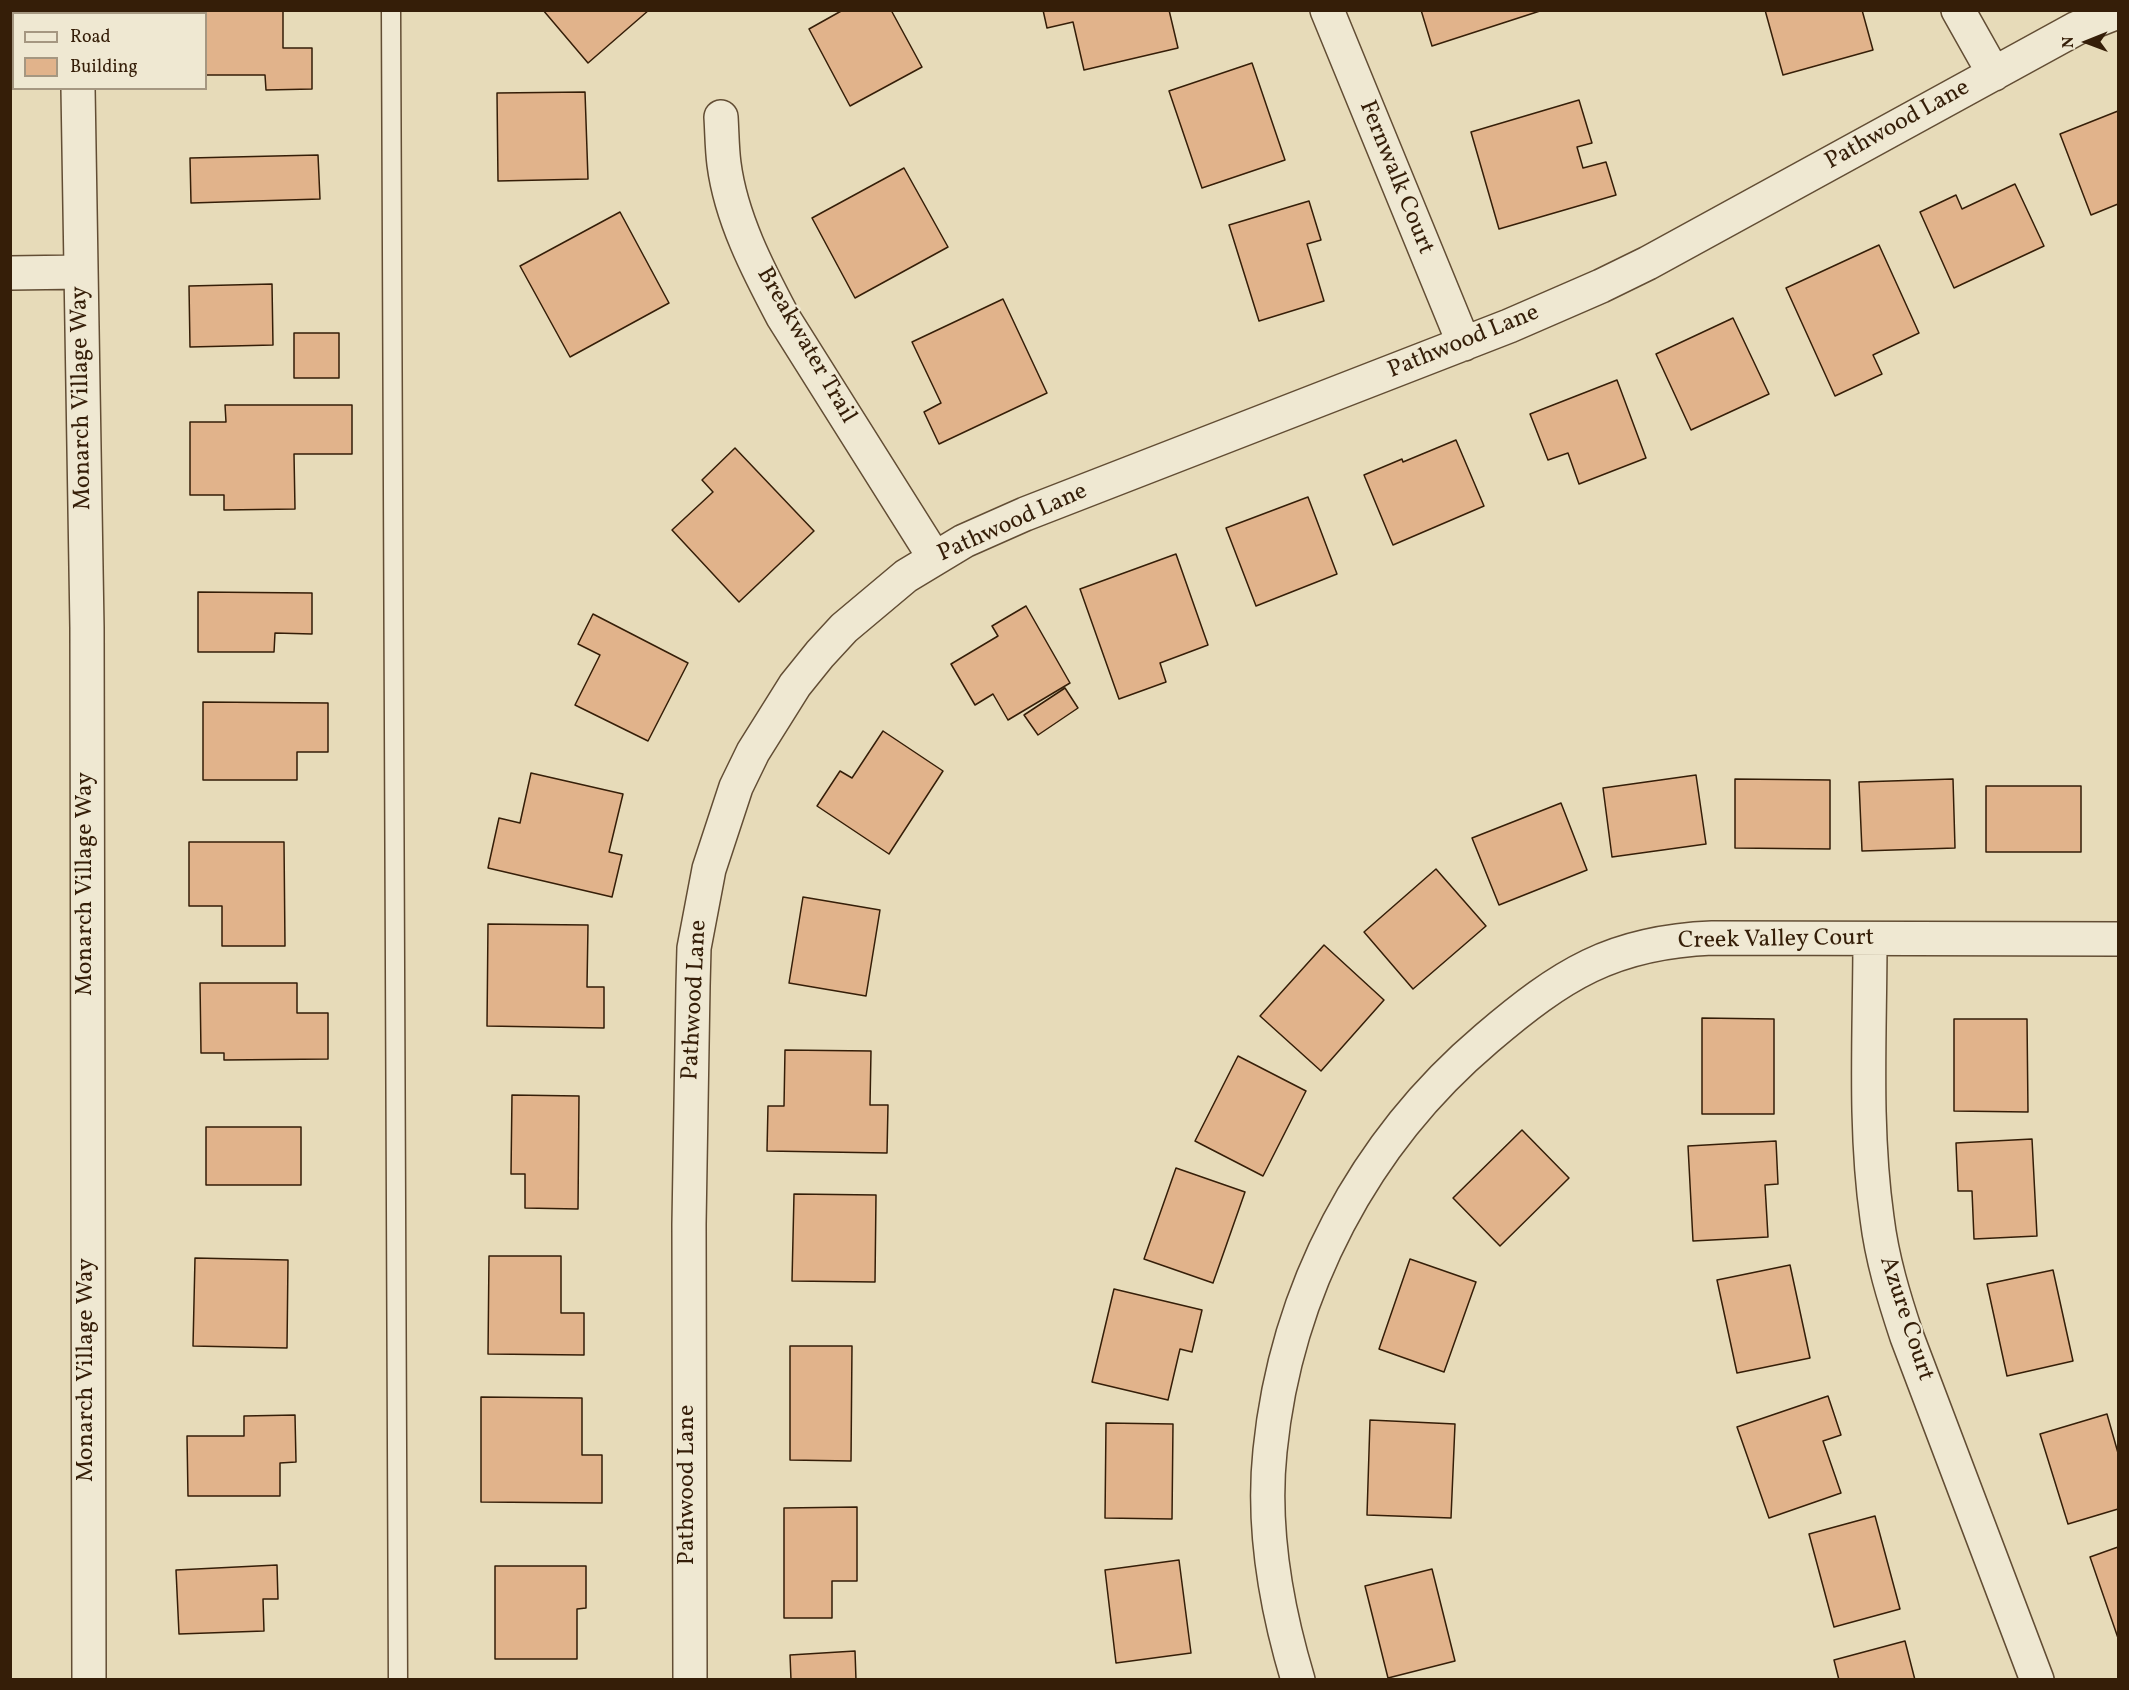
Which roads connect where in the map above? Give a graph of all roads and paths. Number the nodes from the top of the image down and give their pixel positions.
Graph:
1 (391, 10) edge
2 (1327, 10) edge
3 (1958, 10) edge
4 (2118, 12) edge
5 (1994, 74) junction
6 (78, 90) edge
7 (720, 117) dead end
8 (81, 272) junction
9 (10, 273) edge
10 (1464, 344) junction
11 (934, 557) junction
12 (1870, 939) junction
13 (2118, 939) edge
14 (90, 1680) edge
15 (398, 1680) edge
16 (690, 1680) edge
17 (1298, 1680) edge
18 (2037, 1680) edge

1 - 15 lane
2 - 10 street, Fernwalk Court
3 - 5 street
4 - 5 street, Pathwood Lane
5 - 10 street, Pathwood Lane
6 - 8 street, Monarch Village Way
7 - 11 street, Breakwater Trail
8 - 9 street
8 - 14 street, Monarch Village Way
10 - 11 street, Pathwood Lane
11 - 16 street, Pathwood Lane
12 - 13 street, Creek Valley Court
12 - 17 street, Creek Valley Court
12 - 18 street, Azure Court

